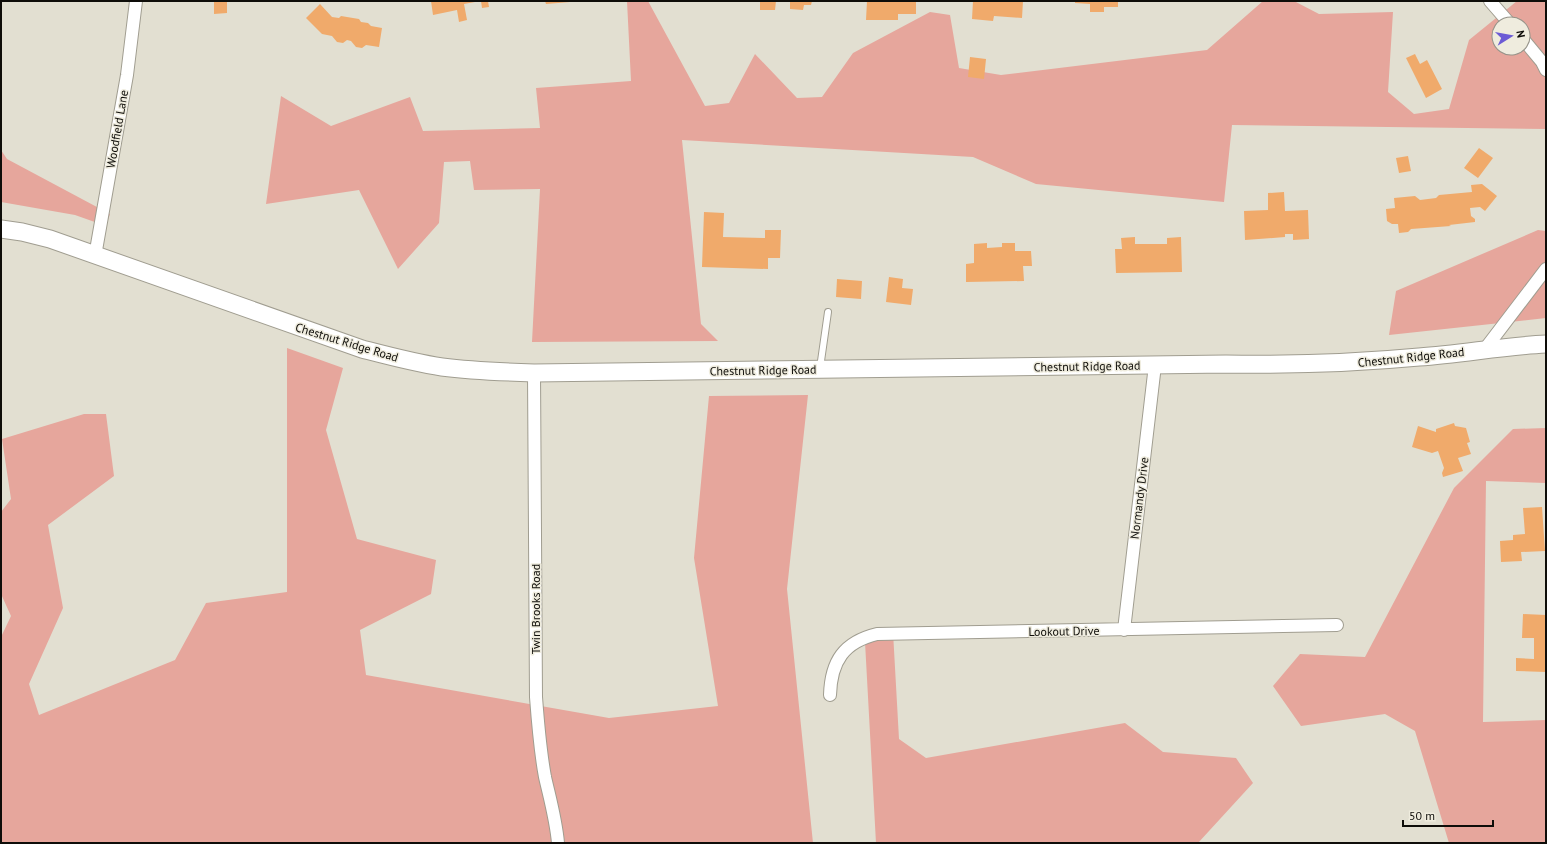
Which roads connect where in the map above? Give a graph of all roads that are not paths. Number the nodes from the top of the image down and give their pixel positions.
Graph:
1 (136, 1) edge
2 (1490, 1) edge
3 (1503, 16) edge
4 (1531, 49) edge
5 (1546, 70) edge
6 (1, 230) edge
7 (95, 256) junction
8 (1546, 269) edge
9 (828, 312) dead end
10 (1546, 344) edge
11 (1485, 349) junction
12 (1155, 365) junction
13 (820, 369) junction
14 (534, 373) junction
15 (1337, 625) dead end
16 (1124, 630) junction
17 (830, 694) dead end
18 (558, 843) edge

1 - 7 street, Woodfield Lane
2 - 3 street
4 - 5 street
6 - 7 main road, Chestnut Ridge Road
7 - 14 main road, Chestnut Ridge Road
8 - 11 street
9 - 13 lane
10 - 11 main road, Chestnut Ridge Road
11 - 12 main road, Chestnut Ridge Road
12 - 13 main road, Chestnut Ridge Road
12 - 16 street, Normandy Drive
13 - 14 main road, Chestnut Ridge Road
14 - 18 street, Twin Brooks Road
15 - 16 street, Lookout Drive
16 - 17 street, Lookout Drive

